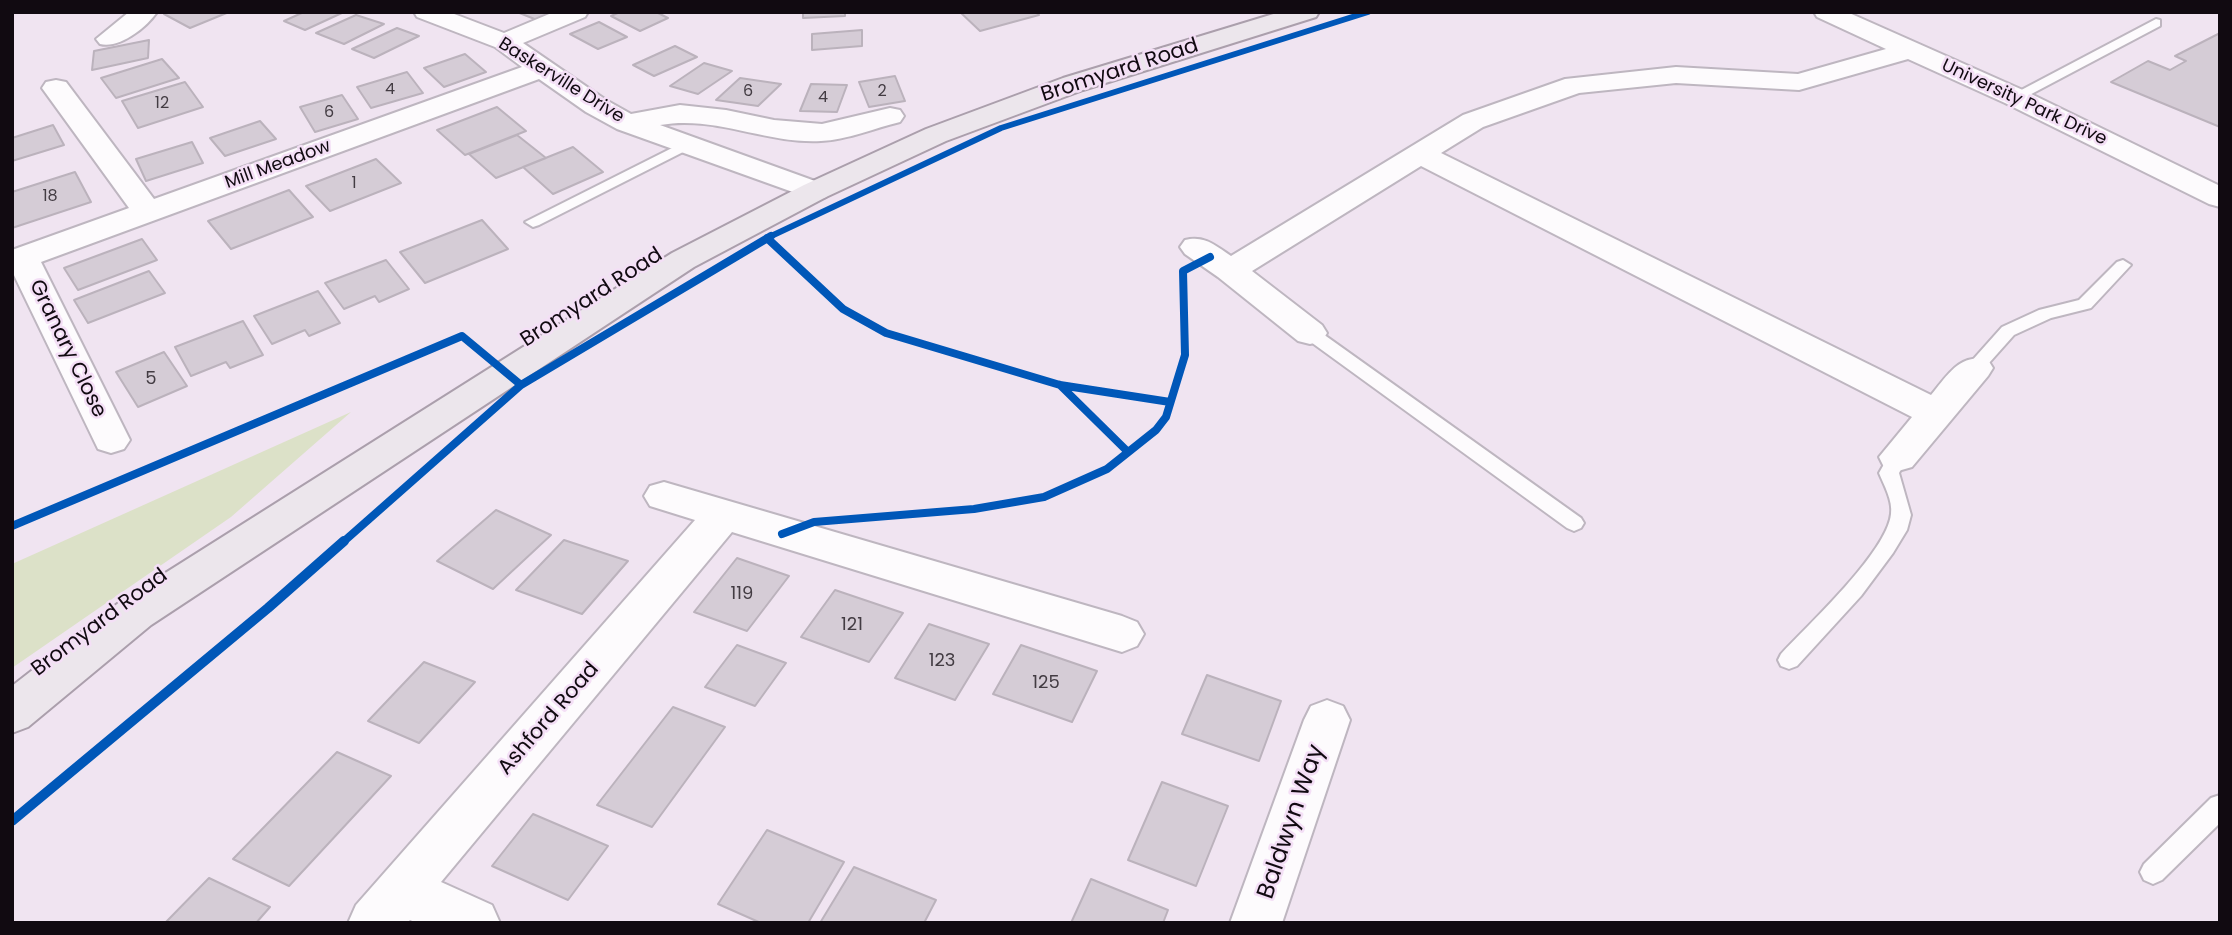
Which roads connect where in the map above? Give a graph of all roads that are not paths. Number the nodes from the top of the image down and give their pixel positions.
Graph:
1 (145, 12) edge
2 (426, 12) edge
3 (576, 12) edge
4 (1293, 12) edge
5 (1307, 12) edge
6 (1826, 12) edge
7 (2156, 23) dead end
8 (1226, 37) junction
9 (109, 39) dead end
10 (504, 42) junction
11 (1910, 50) junction
12 (543, 68) junction
13 (56, 88) dead end
14 (2015, 97) junction
15 (890, 116) dead end
16 (626, 123) junction
17 (684, 146) junction
18 (1420, 154) junction
19 (815, 191) junction
20 (2220, 198) edge
21 (148, 212) junction
22 (533, 222) dead end
23 (1196, 247) dead end
24 (18, 259) edge
25 (2123, 265) dead end
26 (1230, 270) junction
27 (1310, 333) joint
28 (1975, 368) joint
29 (1935, 413) junction
30 (111, 440) dead end
31 (1898, 457) joint
32 (664, 496) dead end
33 (723, 515) junction
34 (1574, 523) dead end
35 (1122, 634) dead end
36 (1789, 660) dead end
37 (12, 713) edge
38 (1327, 720) dead end
39 (2220, 806) edge
40 (2153, 873) dead end
41 (388, 906) edge
42 (474, 923) edge
43 (1256, 923) edge

1 - 9 street
2 - 10 street, Baskerville Drive
3 - 10 street
4 - 8 main road, Bromyard Road
5 - 8 main road, Bromyard Road
6 - 11 street, University Park Drive
7 - 14 lane
8 - 19 main road, Bromyard Road
10 - 12 street, Baskerville Drive
11 - 14 street, University Park Drive
11 - 18 street
12 - 16 street, Baskerville Drive
12 - 21 street, Mill Meadow
13 - 21 street
14 - 20 street, University Park Drive
15 - 16 street
16 - 17 street, Baskerville Drive
17 - 19 street, Baskerville Drive
17 - 22 lane
18 - 26 street
18 - 29 street
19 - 37 main road, Bromyard Road
21 - 24 street, Mill Meadow
23 - 26 street
24 - 30 street, Granary Close
25 - 28 lane
26 - 27 street
27 - 34 lane
28 - 29 street
29 - 31 street
31 - 36 lane
32 - 33 street
33 - 35 street
33 - 41 street, Ashford Road
38 - 43 street, Baldwyn Way
39 - 40 lane
41 - 42 street

